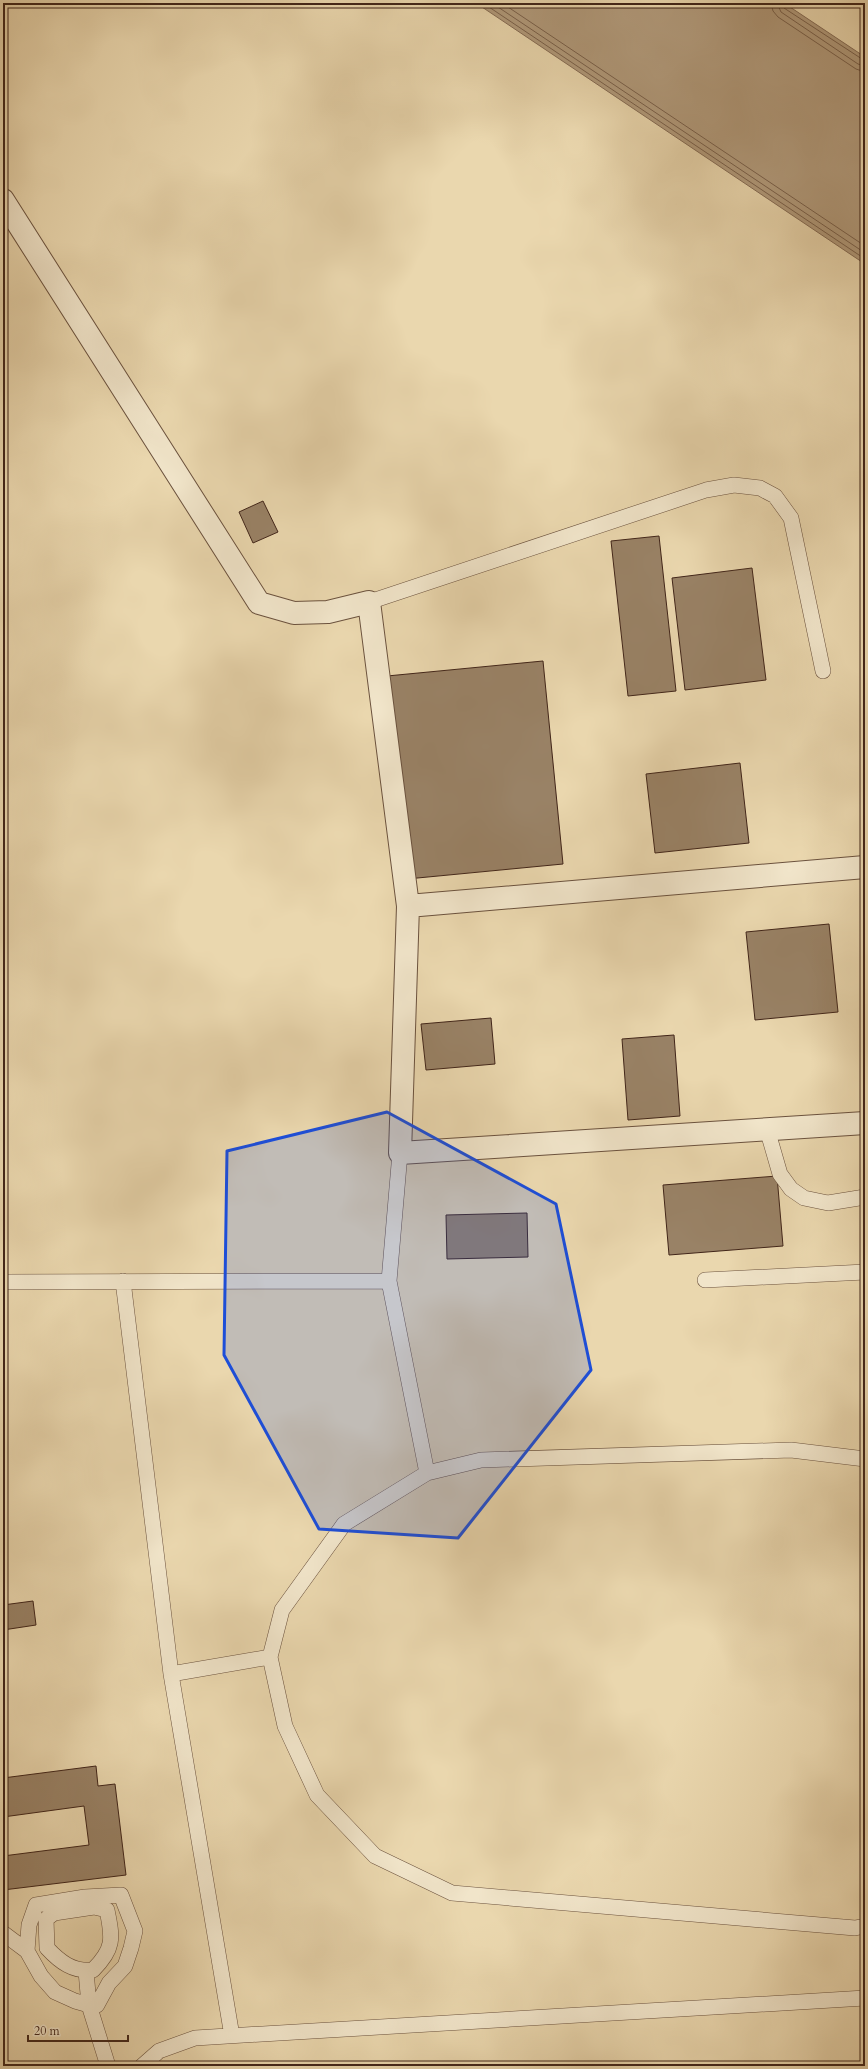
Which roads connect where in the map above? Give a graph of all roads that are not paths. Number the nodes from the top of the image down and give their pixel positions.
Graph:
1 (3, 200) edge
2 (369, 602) junction
3 (823, 671) dead end
4 (865, 867) edge
5 (408, 906) junction
6 (865, 1123) edge
7 (767, 1129) junction
8 (400, 1154) junction
9 (865, 1197) edge
10 (865, 1272) edge
11 (705, 1280) dead end
12 (123, 1281) junction
13 (389, 1281) junction
14 (3, 1282) edge
15 (865, 1459) edge
16 (427, 1473) junction
17 (270, 1657) junction
18 (171, 1674) junction
19 (865, 1926) edge
20 (3, 1934) edge
21 (27, 1951) junction
22 (86, 1971) junction
23 (865, 1998) edge
24 (89, 2005) junction
25 (232, 2036) junction
26 (108, 2066) edge
27 (142, 2066) edge

1 - 2 street
2 - 3 lane
2 - 5 street
4 - 5 street
5 - 8 street
6 - 7 street
7 - 8 street
7 - 9 lane
8 - 13 lane
10 - 11 lane
12 - 13 lane
12 - 14 lane
12 - 18 lane
13 - 16 lane
15 - 16 lane
16 - 17 lane
17 - 18 lane
17 - 19 lane
18 - 25 lane
20 - 21 lane
21 - 24 lane
21 - 24 lane
22 - 22 lane
22 - 24 lane
23 - 25 lane
24 - 26 lane
25 - 27 lane

